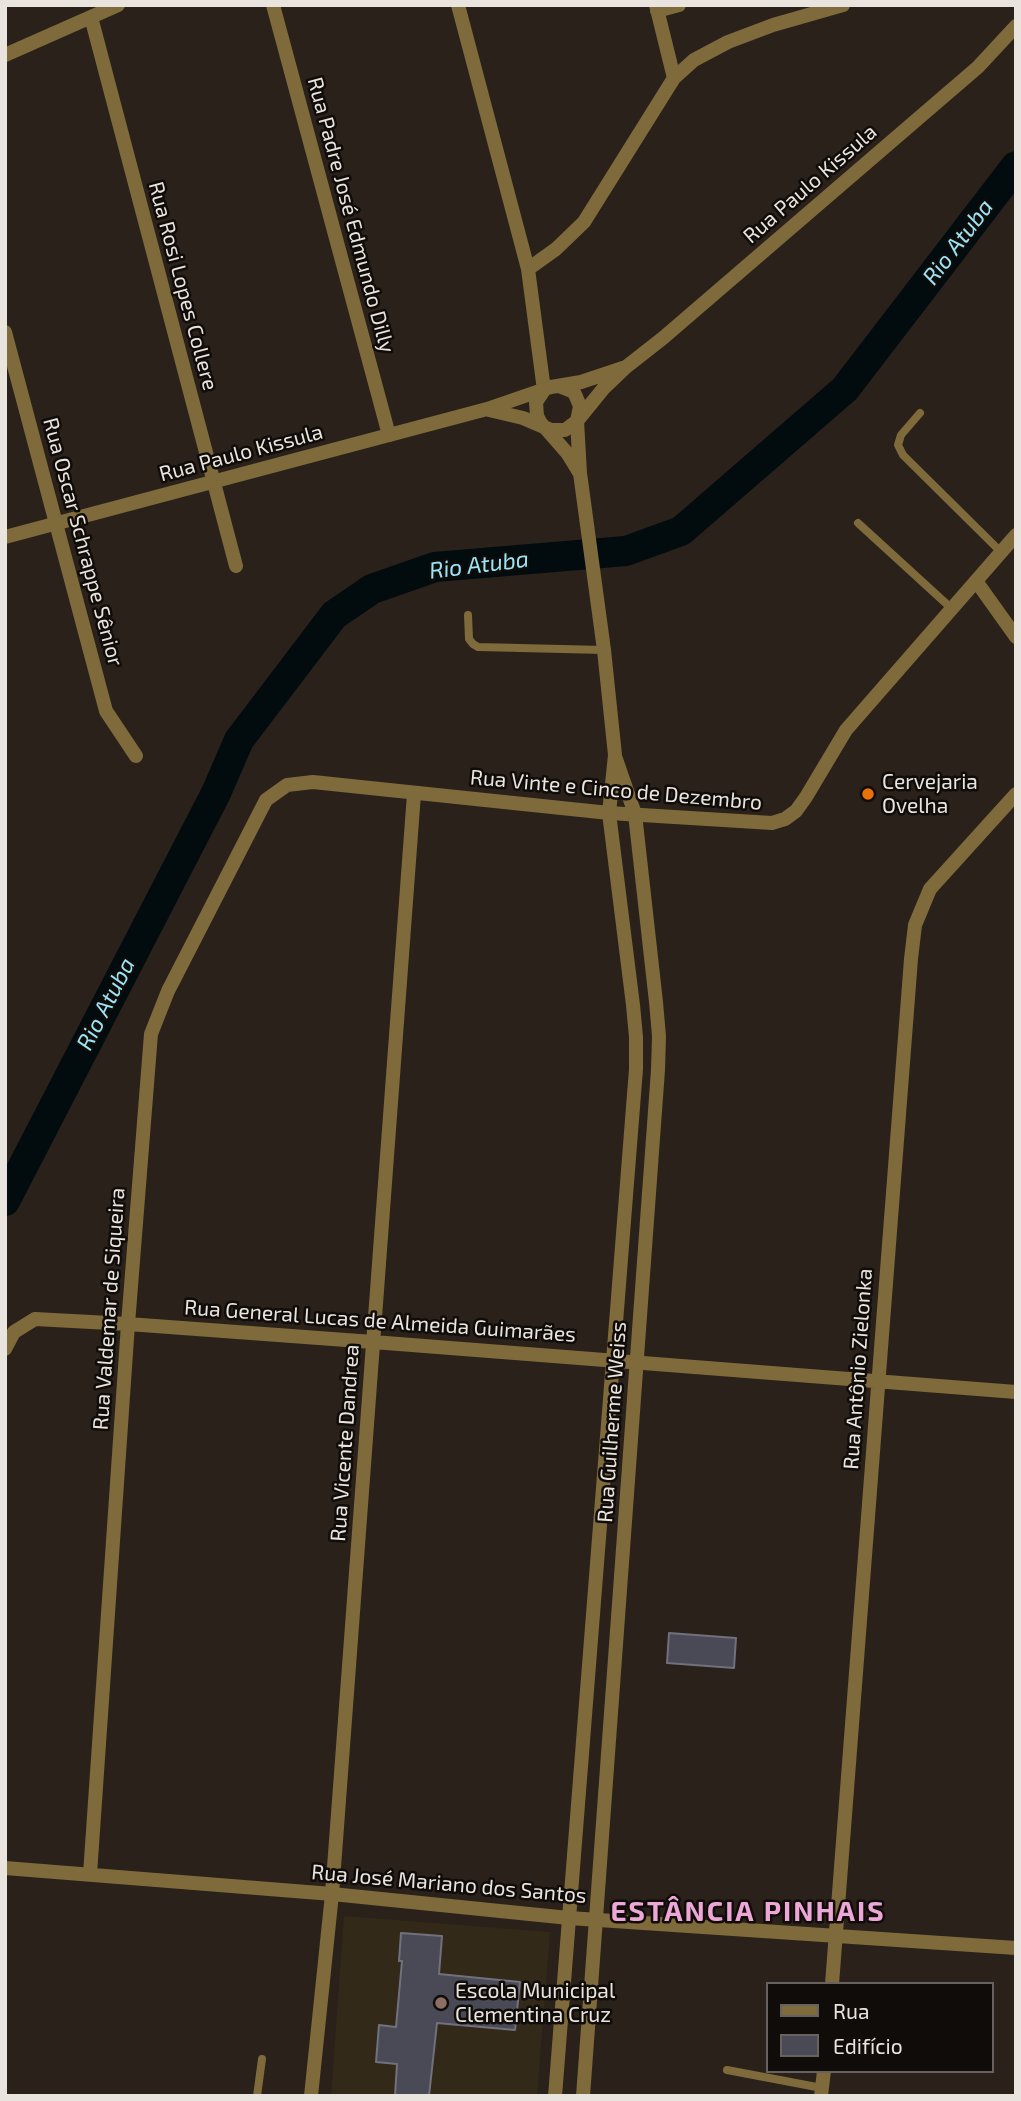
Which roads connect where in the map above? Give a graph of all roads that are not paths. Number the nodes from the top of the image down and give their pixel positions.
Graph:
1 (118, 5) edge
2 (273, 5) edge
3 (458, 5) edge
4 (679, 5) edge
5 (843, 5) edge
6 (657, 8) edge
7 (818, 8) edge
8 (91, 17) junction
9 (1016, 26) edge
10 (5, 55) edge
11 (674, 78) junction
12 (528, 269) junction
13 (5, 332) edge
14 (626, 367) junction
15 (559, 386) junction
16 (544, 390) junction
17 (487, 410) junction
18 (920, 413) dead end
19 (577, 421) junction
20 (545, 427) junction
21 (389, 435) junction
22 (580, 473) junction
23 (213, 482) junction
24 (56, 523) junction
25 (858, 523) dead end
26 (1016, 535) edge
27 (5, 537) edge
28 (1001, 552) junction
29 (236, 566) dead end
30 (975, 581) junction
31 (951, 608) junction
32 (468, 615) dead end
33 (1016, 637) edge
34 (604, 650) junction
35 (615, 755) junction
36 (136, 756) dead end
37 (288, 785) joint
38 (414, 794) junction
39 (1016, 794) edge
40 (609, 813) junction
41 (635, 814) junction
42 (128, 1324) junction
43 (373, 1342) junction
44 (5, 1349) edge
45 (613, 1360) junction
46 (638, 1363) junction
47 (878, 1380) junction
48 (1016, 1392) edge
49 (5, 1868) edge
50 (90, 1874) junction
51 (332, 1894) junction
52 (569, 1918) junction
53 (597, 1919) junction
54 (836, 1935) junction
55 (1016, 1948) edge
56 (832, 1982) edge
57 (262, 2059) dead end
58 (727, 2070) dead end
59 (824, 2073) edge
60 (822, 2092) edge
61 (257, 2096) edge
62 (311, 2096) edge
63 (555, 2096) edge
64 (583, 2096) edge

1 - 8 street
2 - 21 street, Rua Padre José Edmundo Dilly
3 - 12 street
4 - 6 street
5 - 7 street
6 - 11 street
7 - 11 street
8 - 10 street
8 - 23 street, Rua Rosi Lopes Collere
9 - 14 street, Rua Paulo Kissula
11 - 12 street
12 - 16 street
13 - 24 street, Rua Oscar Schrappe Sênior
14 - 15 street, Rua Paulo Kissula
14 - 19 street, Rua Paulo Kissula
15 - 16 street
15 - 19 street
16 - 17 street, Rua Paulo Kissula
16 - 20 street
17 - 20 street, Rua Paulo Kissula
17 - 21 street, Rua Paulo Kissula
18 - 28 lane
19 - 20 street
19 - 22 street, Rua Guilherme Weiss
20 - 22 street
21 - 23 street, Rua Paulo Kissula
22 - 34 street, Rua Guilherme Weiss
23 - 24 street, Rua Paulo Kissula
23 - 29 street, Rua Rosi Lopes Collere
24 - 27 street, Rua Paulo Kissula
24 - 36 street, Rua Oscar Schrappe Sênior
25 - 31 lane
26 - 28 street, Rua Vinte e Cinco de Dezembro
28 - 30 street, Rua Vinte e Cinco de Dezembro
30 - 31 street, Rua Vinte e Cinco de Dezembro
30 - 33 street
31 - 41 street, Rua Vinte e Cinco de Dezembro
32 - 34 lane
34 - 35 street, Rua Guilherme Weiss
35 - 40 street, Rua Guilherme Weiss
35 - 41 street, Rua Guilherme Weiss
37 - 38 street, Rua Vinte e Cinco de Dezembro
37 - 42 street, Rua Valdemar de Siqueira
38 - 40 street, Rua Vinte e Cinco de Dezembro
38 - 43 street, Rua Vicente Dandrea
39 - 47 street, Rua Antônio Zielonka
40 - 41 street, Rua Vinte e Cinco de Dezembro
40 - 45 street, Rua Guilherme Weiss
41 - 46 street, Rua Guilherme Weiss
42 - 43 street, Rua General Lucas de Almeida Guimarães
42 - 44 street, Rua General Lucas de Almeida Guimarães
42 - 50 street, Rua Valdemar de Siqueira
43 - 45 street, Rua General Lucas de Almeida Guimarães
43 - 51 street, Rua Vicente Dandrea
45 - 46 street, Rua General Lucas de Almeida Guimarães
45 - 52 street, Rua Guilherme Weiss
46 - 47 street, Rua General Lucas de Almeida Guimarães
46 - 53 street, Rua Guilherme Weiss
47 - 48 street, Rua General Lucas de Almeida Guimarães
47 - 54 street, Rua Antônio Zielonka
49 - 50 street, Rua José Mariano dos Santos
50 - 51 street, Rua José Mariano dos Santos
51 - 52 street, Rua José Mariano dos Santos
51 - 62 street, Rua Vicente Dandrea
52 - 53 street, Rua José Mariano dos Santos
52 - 63 street, Rua Guilherme Weiss
53 - 54 street, Rua José Mariano dos Santos
53 - 64 street, Rua Guilherme Weiss
54 - 55 street, Rua José Mariano dos Santos
54 - 56 street, Rua Antônio Zielonka
57 - 61 lane
58 - 60 lane
59 - 60 street

